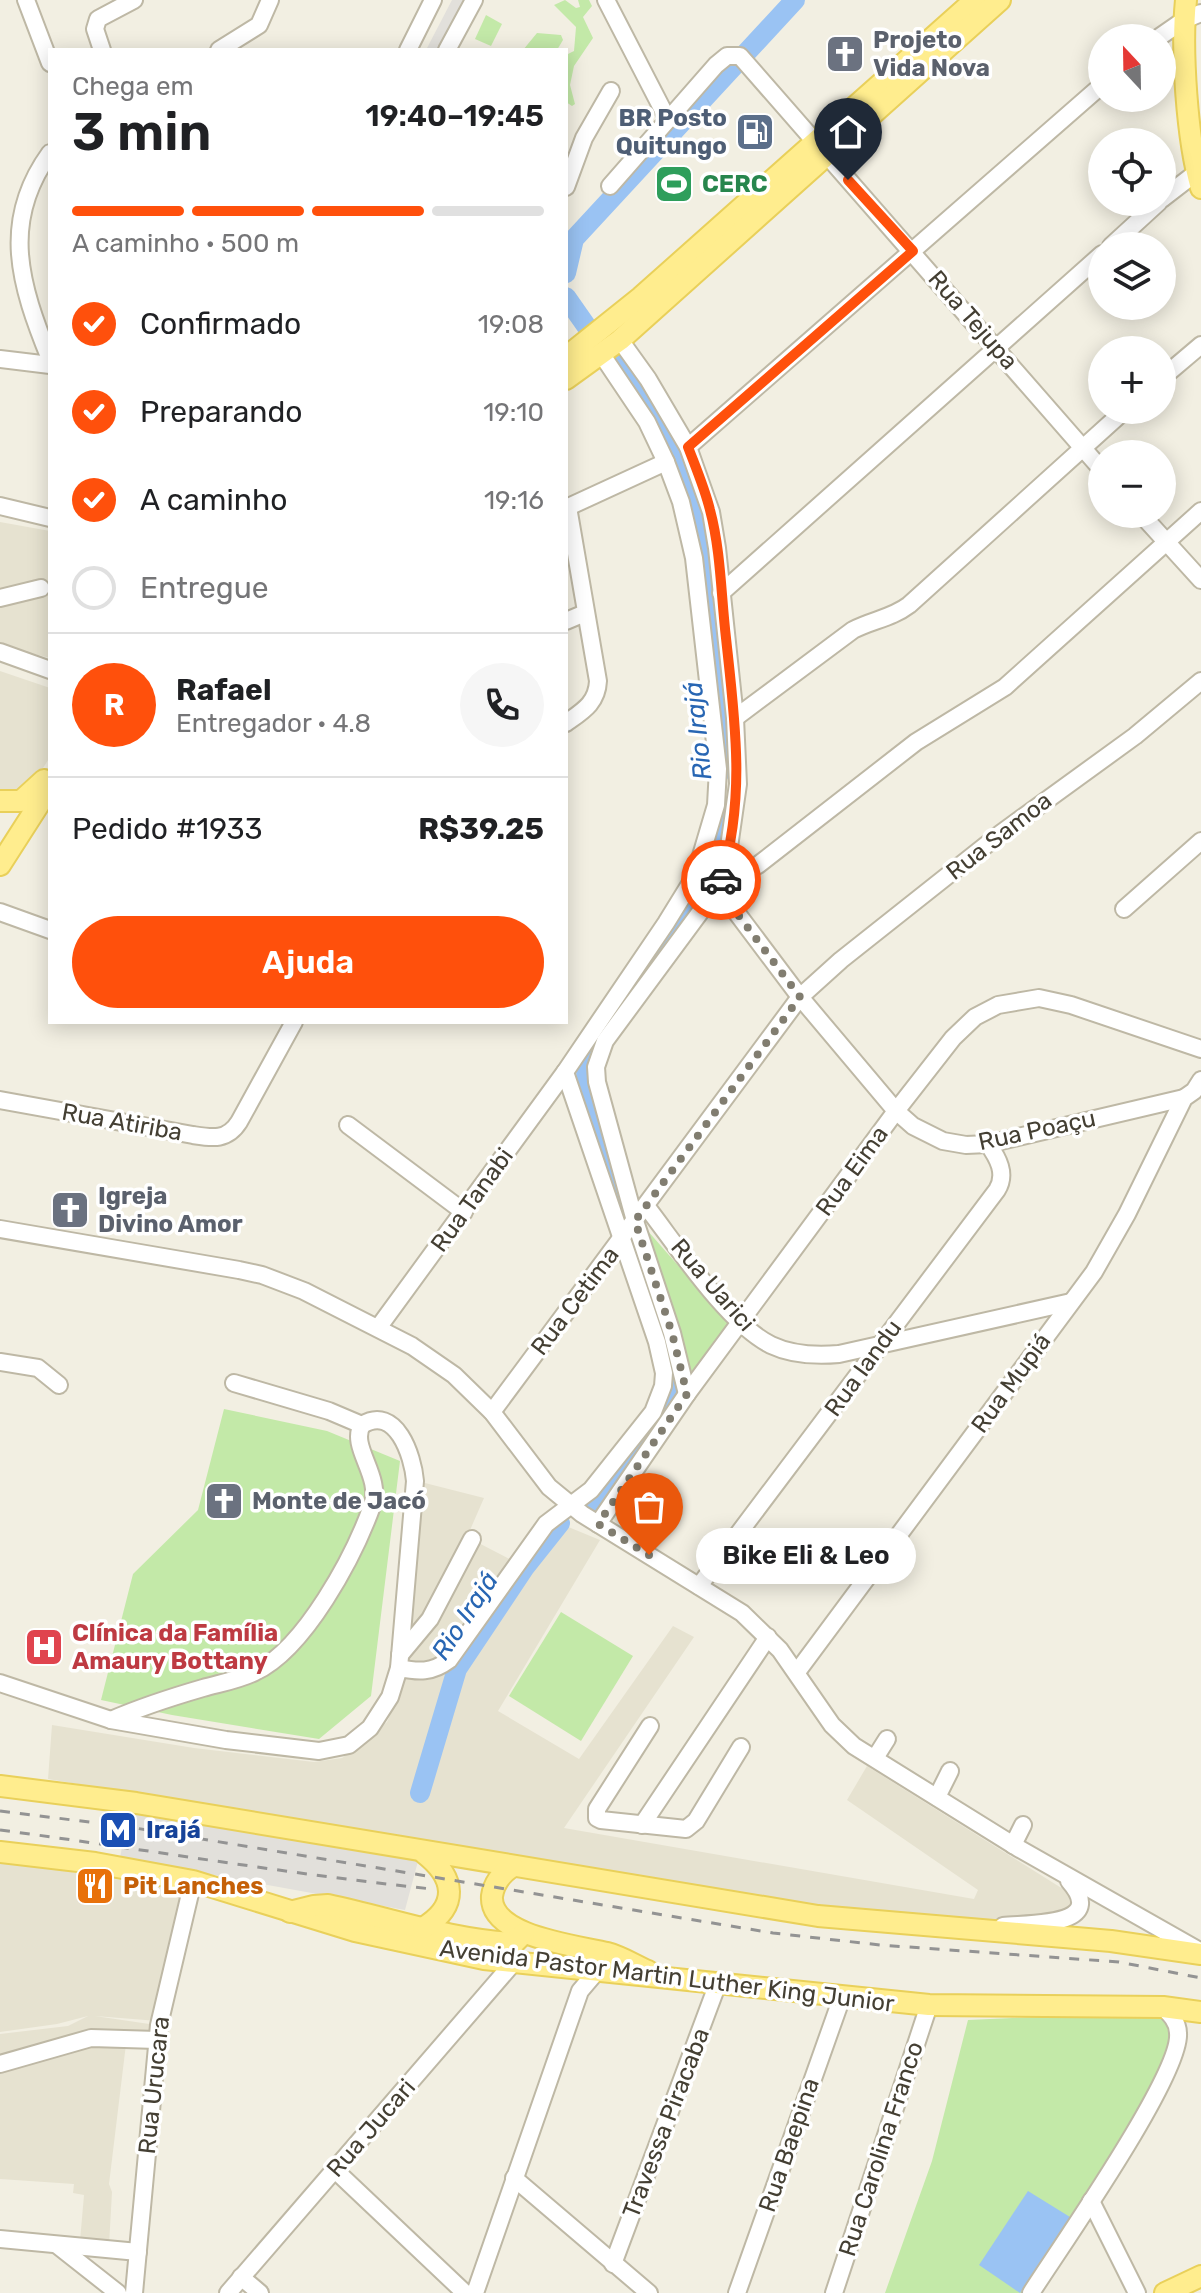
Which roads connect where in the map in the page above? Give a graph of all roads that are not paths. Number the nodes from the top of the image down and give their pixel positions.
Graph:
1 (26, 0) edge
2 (134, 0) edge
3 (270, 0) edge
4 (433, 0) edge
5 (474, 0) edge
6 (606, 0) edge
7 (975, 0) edge
8 (1000, 0) edge
9 (1190, 11) edge
10 (1175, 24) edge
11 (101, 48) edge
12 (223, 48) edge
13 (409, 48) edge
14 (448, 48) edge
15 (48, 58) edge
16 (611, 91) dead end
17 (1088, 97) edge
18 (668, 120) junction
19 (822, 149) junction
20 (48, 156) edge
21 (1199, 176) edge
22 (568, 182) edge
23 (610, 186) dead end
24 (1176, 191) edge
25 (1144, 216) edge
26 (1126, 232) edge
27 (913, 251) junction
28 (1088, 267) edge
29 (620, 340) junction
30 (1201, 345) edge
31 (997, 348) junction
32 (48, 354) edge
33 (568, 355) edge
34 (602, 355) junction
35 (0, 359) edge
36 (48, 365) edge
37 (1176, 366) edge
38 (568, 378) edge
39 (1109, 424) edge
40 (688, 447) junction
41 (1082, 447) junction
42 (1088, 454) edge
43 (666, 462) junction
44 (0, 506) edge
45 (568, 508) edge
46 (1201, 511) edge
47 (568, 514) edge
48 (48, 518) edge
49 (1154, 528) edge
50 (1166, 542) junction
51 (1201, 580) edge
52 (41, 588) dead end
53 (721, 593) junction
54 (0, 598) edge
55 (585, 613) junction
56 (568, 620) edge
57 (0, 652) edge
58 (48, 669) edge
59 (1201, 681) edge
60 (735, 718) junction
61 (568, 722) edge
62 (48, 776) edge
63 (48, 790) edge
64 (0, 803) edge
65 (1201, 841) edge
66 (0, 845) edge
67 (0, 865) edge
68 (720, 883) junction
69 (1124, 909) dead end
70 (0, 912) edge
71 (48, 929) edge
72 (800, 997) junction
73 (293, 1024) edge
74 (1201, 1049) edge
75 (565, 1072) junction
76 (1201, 1080) edge
77 (1184, 1098) junction
78 (0, 1100) edge
79 (896, 1111) junction
80 (348, 1125) dead end
81 (988, 1144) junction
82 (646, 1206) junction
83 (464, 1212) junction
84 (635, 1221) junction
85 (0, 1229) edge
86 (622, 1238) junction
87 (1071, 1302) junction
88 (741, 1322) junction
89 (378, 1328) junction
90 (881, 1345) junction
91 (0, 1362) edge
92 (234, 1383) dead end
93 (59, 1385) dead end
94 (687, 1394) junction
95 (492, 1412) junction
96 (362, 1425) junction
97 (571, 1505) junction
98 (598, 1524) junction
99 (472, 1539) dead end
100 (699, 1586) junction
101 (768, 1637) junction
102 (400, 1662) junction
103 (797, 1672) junction
104 (0, 1683) edge
105 (111, 1720) junction
106 (650, 1726) dead end
107 (887, 1739) dead end
108 (741, 1747) dead end
109 (875, 1758) junction
110 (950, 1771) dead end
111 (0, 1786) edge
112 (937, 1797) junction
113 (642, 1825) junction
114 (1023, 1825) dead end
115 (1013, 1845) junction
116 (0, 1852) edge
117 (423, 1853) junction
118 (513, 1866) junction
119 (1059, 1872) junction
120 (193, 1881) junction
121 (290, 1912) junction
122 (423, 1928) junction
123 (973, 1930) junction
124 (524, 1933) junction
125 (1201, 1952) edge
126 (514, 1962) junction
127 (571, 1969) junction
128 (597, 1971) junction
129 (663, 1977) junction
130 (718, 1983) junction
131 (580, 1991) junction
132 (842, 1997) junction
133 (929, 2005) junction
134 (1163, 2007) junction
135 (1201, 2009) edge
136 (157, 2040) junction
137 (0, 2064) edge
138 (335, 2170) junction
139 (514, 2178) junction
140 (1091, 2201) junction
141 (0, 2239) edge
142 (55, 2244) junction
143 (138, 2252) junction
144 (613, 2264) junction
145 (1201, 2276) edge
146 (241, 2277) junction
147 (118, 2293) edge
148 (134, 2293) edge
149 (228, 2293) edge
150 (260, 2293) edge
151 (465, 2293) edge
152 (475, 2293) edge
153 (649, 2293) edge
154 (737, 2293) edge
155 (834, 2293) edge
156 (1031, 2293) edge
157 (1137, 2293) edge
158 (1165, 2293) edge

1 - 15 street
2 - 11 street
3 - 12 street
4 - 13 street
5 - 14 street
6 - 18 street
7 - 19 main road
8 - 19 main road
9 - 10 street
9 - 21 main road
16 - 22 street
17 - 27 street
18 - 19 street, Rua Tejupa
18 - 23 street, Rua Tejupa
19 - 27 street, Rua Tejupa
19 - 29 main road
19 - 33 main road
20 - 32 street
21 - 24 street
25 - 26 street
27 - 31 street, Rua Tejupa
27 - 40 street
28 - 31 street
29 - 34 main road
29 - 40 street
30 - 37 street
31 - 41 street, Rua Tejupa
31 - 53 street
34 - 38 main road
34 - 43 street, Rua Tanabi
35 - 36 street
39 - 41 street
40 - 53 street
41 - 42 street, Rua Tejupa
41 - 60 street
43 - 45 street
43 - 75 street, Rua Tanabi
44 - 48 street
46 - 50 street
47 - 55 street
49 - 50 street
50 - 51 street
50 - 68 street
52 - 54 street
53 - 60 street
55 - 56 street
55 - 61 street
57 - 58 street
59 - 72 street, Rua Samoa
60 - 68 street
62 - 64 main road
63 - 67 main road
64 - 66 main road
65 - 69 street
68 - 72 street, Rua Poaçu
68 - 84 street
70 - 71 street
72 - 79 street, Rua Poaçu
72 - 82 street, Rua Cetima
73 - 78 street, Rua Atiriba
74 - 79 street, Rua Eima
75 - 83 street, Rua Tanabi
75 - 86 street
76 - 77 street, Rua Mupiá
77 - 81 street, Rua Poaçu
77 - 87 street, Rua Mupiá
79 - 81 street, Rua Poaçu
79 - 88 street, Rua Eima
80 - 83 street
81 - 90 street, Rua Iandu
82 - 84 street, Rua Cetima
82 - 88 street, Rua Uarici
83 - 89 street, Rua Tanabi
84 - 86 street, Rua Cetima
84 - 94 street
85 - 89 street
86 - 95 street, Rua Cetima
86 - 97 street
87 - 90 street, Rua Uarici
87 - 103 street, Rua Mupiá
88 - 90 street, Rua Uarici
88 - 94 street, Rua Eima
89 - 95 street
90 - 100 street, Rua Iandu
91 - 93 street
92 - 96 street
94 - 98 street, Rua Eima
95 - 97 street
96 - 102 street
96 - 105 street
97 - 98 street
97 - 102 street
98 - 100 street
99 - 102 street
100 - 101 street
101 - 103 street
101 - 113 street
102 - 105 street
103 - 109 street
104 - 105 street
106 - 113 street
107 - 109 street
108 - 113 street
109 - 112 street
110 - 112 street
111 - 117 main road
112 - 115 street
114 - 115 street
115 - 119 street
116 - 120 main road, Avenida Pastor Martin Luther King Junior
117 - 118 main road
117 - 122 main road
118 - 123 main road
118 - 124 main road
119 - 123 street
119 - 125 street
120 - 121 main road, Avenida Pastor Martin Luther King Junior
120 - 136 street, Rua Urucara
121 - 122 main road
121 - 126 main road, Avenida Pastor Martin Luther King Junior
122 - 124 main road
123 - 125 main road
124 - 129 main road
126 - 127 main road, Avenida Pastor Martin Luther King Junior
126 - 138 street, Rua Jucari
127 - 128 main road, Avenida Pastor Martin Luther King Junior
127 - 131 street
128 - 129 main road, Avenida Pastor Martin Luther King Junior
128 - 131 street
129 - 130 main road, Avenida Pastor Martin Luther King Junior
130 - 132 main road, Avenida Pastor Martin Luther King Junior
130 - 144 street, Travessa Piracaba
131 - 139 street
132 - 133 main road, Avenida Pastor Martin Luther King Junior
132 - 154 street, Rua Baepina
133 - 134 main road, Avenida Pastor Martin Luther King Junior
133 - 155 street, Rua Carolina Franco
134 - 135 main road, Avenida Pastor Martin Luther King Junior
134 - 140 street
136 - 137 street
136 - 143 street, Rua Urucara
138 - 146 street, Rua Jucari
138 - 151 street
139 - 144 street
139 - 152 street
140 - 156 street
140 - 157 street
141 - 142 street
142 - 143 street
142 - 147 street
143 - 148 street, Rua Urucara
144 - 153 street
145 - 158 main road
146 - 149 street, Rua Jucari
146 - 150 street

